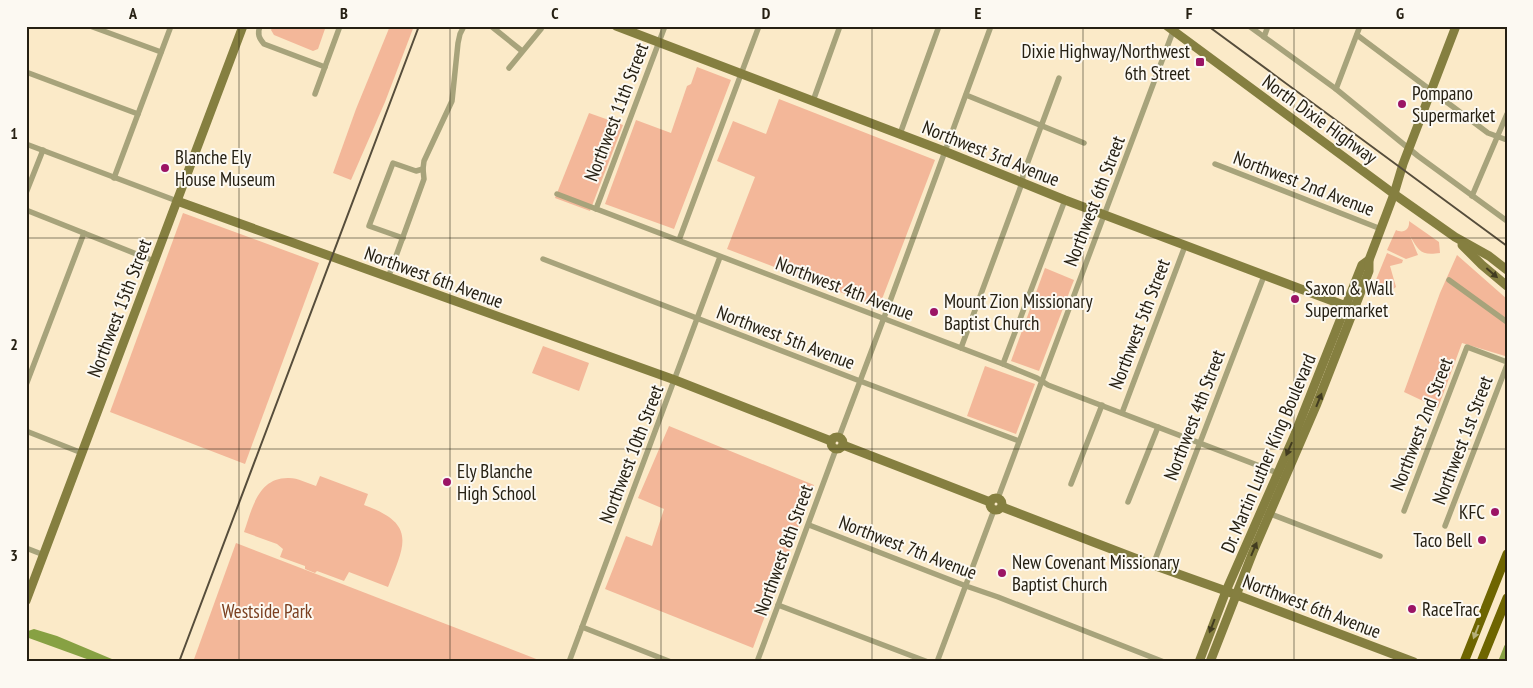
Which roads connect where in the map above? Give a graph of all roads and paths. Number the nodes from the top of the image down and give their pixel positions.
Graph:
1 (90, 26) edge
2 (171, 26) edge
3 (243, 26) edge
4 (260, 26) edge
5 (340, 26) edge
6 (464, 26) edge
7 (491, 26) edge
8 (616, 26) edge
9 (665, 26) edge
10 (758, 26) edge
11 (840, 26) edge
12 (939, 26) edge
13 (991, 26) edge
14 (1249, 26) edge
15 (1268, 26) edge
16 (1360, 26) edge
17 (1456, 26) edge
18 (1172, 28) edge
19 (541, 29) dead end
20 (1356, 35) junction
21 (1264, 37) junction
22 (659, 42) junction
23 (522, 51) junction
24 (161, 52) junction
25 (325, 67) junction
26 (509, 68) dead end
27 (26, 72) edge
28 (741, 74) junction
29 (1059, 78) dead end
30 (1336, 90) junction
31 (1432, 90) junction
32 (314, 94) dead end
33 (966, 95) junction
34 (813, 101) junction
35 (138, 114) junction
36 (1507, 114) edge
37 (1042, 127) junction
38 (900, 134) junction
39 (1497, 137) junction
40 (1507, 140) edge
41 (1084, 143) dead end
42 (26, 144) edge
43 (1409, 148) junction
44 (42, 150) junction
45 (944, 152) junction
46 (1215, 164) dead end
47 (423, 169) junction
48 (114, 178) junction
49 (1022, 183) junction
50 (26, 193) edge
51 (557, 194) dead end
52 (1394, 194) junction
53 (1472, 196) junction
54 (1065, 200) junction
55 (177, 201) junction
56 (596, 208) junction
57 (26, 210) edge
58 (1105, 215) junction
59 (1507, 221) edge
60 (1381, 229) junction
61 (84, 234) junction
62 (1455, 237) junction
63 (403, 238) junction
64 (679, 240) junction
65 (1185, 246) junction
66 (720, 256) junction
67 (543, 259) dead end
68 (154, 261) junction
69 (1507, 270) edge
70 (1264, 276) junction
71 (388, 278) junction
72 (1449, 280) dead end
73 (1507, 286) edge
74 (1350, 308) junction
75 (696, 319) junction
76 (884, 319) junction
77 (1507, 322) edge
78 (961, 348) junction
79 (1330, 359) junction
80 (1003, 364) junction
81 (1507, 364) edge
82 (675, 380) junction
83 (1042, 381) junction
84 (860, 382) junction
85 (26, 385) edge
86 (1102, 405) junction
87 (1122, 413) junction
88 (1158, 426) junction
89 (26, 431) edge
90 (1019, 441) junction
91 (1200, 442) junction
92 (837, 443) junction
93 (82, 452) junction
94 (1278, 473) junction
95 (1071, 484) dead end
96 (1128, 502) dead end
97 (996, 504) junction
98 (1404, 511) dead end
99 (1265, 512) junction
100 (809, 525) junction
101 (1445, 526) dead end
102 (26, 548) edge
103 (1507, 554) edge
104 (44, 555) junction
105 (1380, 556) dead end
106 (1153, 565) junction
107 (966, 586) junction
108 (1231, 593) junction
109 (1507, 598) edge
110 (26, 601) edge
111 (778, 605) junction
112 (582, 627) junction
113 (569, 662) edge
114 (671, 662) edge
115 (757, 662) edge
116 (928, 662) edge
117 (938, 662) edge
118 (1164, 662) edge
119 (1199, 662) edge
120 (1210, 662) edge
121 (1414, 662) edge
122 (1464, 662) edge
123 (1481, 662) edge

1 - 24 street
2 - 24 street
3 - 55 street, Northwest 15th Street
4 - 25 street
5 - 25 street
6 - 47 street
7 - 23 street
8 - 22 street, Northwest 3rd Avenue
9 - 22 street, Northwest 11th Street
10 - 28 street
11 - 34 street
12 - 38 street
13 - 33 street, Northwest 8th Street
14 - 21 street
15 - 21 street
16 - 20 street
17 - 31 street, Dr. Martin Luther King Boulevard
18 - 52 street, North Dixie Highway
18 - 58 street, Northwest 6th Street
19 - 23 street
20 - 30 street
20 - 31 street
21 - 30 street
22 - 28 street, Northwest 3rd Avenue
22 - 56 street, Northwest 11th Street
23 - 26 street
24 - 35 street
25 - 32 street
27 - 35 street
28 - 34 street, Northwest 3rd Avenue
28 - 64 street
29 - 37 street
30 - 43 street
31 - 39 street
31 - 43 street, Dr. Martin Luther King Boulevard
33 - 37 street
33 - 45 street, Northwest 8th Street
34 - 38 street, Northwest 3rd Avenue
35 - 48 street
36 - 39 street
37 - 41 street
37 - 49 street
38 - 45 street, Northwest 3rd Avenue
39 - 40 street
39 - 53 street
42 - 44 street, Northwest 6th Avenue
43 - 52 street, Dr. Martin Luther King Boulevard
43 - 53 street
44 - 48 street, Northwest 6th Avenue
44 - 50 street
45 - 49 street, Northwest 3rd Avenue
45 - 76 street, Northwest 8th Street
46 - 60 street, Northwest 2nd Avenue
47 - 63 street
47 - 63 street
48 - 55 street, Northwest 6th Avenue
49 - 54 street, Northwest 3rd Avenue
49 - 78 street
51 - 56 street, Northwest 4th Avenue
52 - 60 street, Dr. Martin Luther King Boulevard
52 - 62 street, North Dixie Highway
53 - 59 street
54 - 58 street, Northwest 3rd Avenue
54 - 80 street
55 - 68 street, Northwest 15th Street
55 - 71 street, Northwest 6th Avenue
56 - 64 street, Northwest 4th Avenue
57 - 61 street
58 - 65 street, Northwest 3rd Avenue
58 - 83 street, Northwest 6th Street
60 - 74 street, Dr. Martin Luther King Boulevard
61 - 68 street
61 - 85 street
62 - 69 street, North Dixie Highway
62 -> 73 street, North Dixie Highway
63 - 71 street
64 - 66 street, Northwest 4th Avenue
65 - 70 street, Northwest 3rd Avenue
65 - 87 street, Northwest 5th Street
66 - 75 street, Northwest 10th Street
66 - 76 street, Northwest 4th Avenue
67 - 75 street, Northwest 5th Avenue
68 - 93 street, Northwest 15th Street
70 - 74 street, Northwest 3rd Avenue
70 - 91 street, Northwest 4th Street
71 - 82 street, Northwest 6th Avenue
72 - 77 street
74 - 79 street, Dr. Martin Luther King Boulevard
75 - 82 street, Northwest 10th Street
75 - 84 street, Northwest 5th Avenue
76 - 78 street, Northwest 4th Avenue
76 - 84 street, Northwest 8th Street
78 - 80 street, Northwest 4th Avenue
79 -> 94 street, Dr. Martin Luther King Boulevard
99 -> 79 street, Dr. Martin Luther King Boulevard
80 - 83 street, Northwest 4th Avenue
81 - 98 street, Northwest 2nd Street
81 - 101 street, Northwest 1st Street
82 - 92 street, Northwest 6th Avenue
82 - 112 street, Northwest 10th Street
83 - 86 street, Northwest 4th Avenue
83 - 90 street, Northwest 6th Street
84 - 90 street, Northwest 5th Avenue
84 - 92 street, Northwest 8th Street
86 - 87 street, Northwest 4th Avenue
86 - 95 street, Northwest 5th Street
87 - 88 street, Northwest 4th Avenue
88 - 91 street, Northwest 4th Avenue
88 - 96 street
89 - 93 street
90 - 97 street, Northwest 6th Street
91 - 94 street, Northwest 4th Avenue
91 - 106 street, Northwest 4th Street
92 - 97 street, Northwest 6th Avenue
92 - 100 street, Northwest 8th Street
93 - 104 street, Northwest 15th Street
94 - 99 street, Dr. Martin Luther King Boulevard
97 - 106 street, Northwest 6th Avenue
97 - 107 street, Northwest 6th Street
99 - 105 street
99 - 108 street, Dr. Martin Luther King Boulevard
100 - 107 street, Northwest 7th Avenue
100 - 111 street, Northwest 8th Street
102 - 104 street
103 -> 122 main road
104 - 110 street, Northwest 15th Street
106 - 108 street, Northwest 6th Avenue
107 - 117 street, Northwest 6th Street
107 - 118 street, Northwest 7th Avenue
108 -> 119 street, Dr. Martin Luther King Boulevard
108 - 120 street, Dr. Martin Luther King Boulevard
108 - 121 street, Northwest 6th Avenue
109 - 123 main road
111 - 115 street, Northwest 8th Street
111 - 116 street
112 - 113 street, Northwest 10th Street
112 - 114 street

